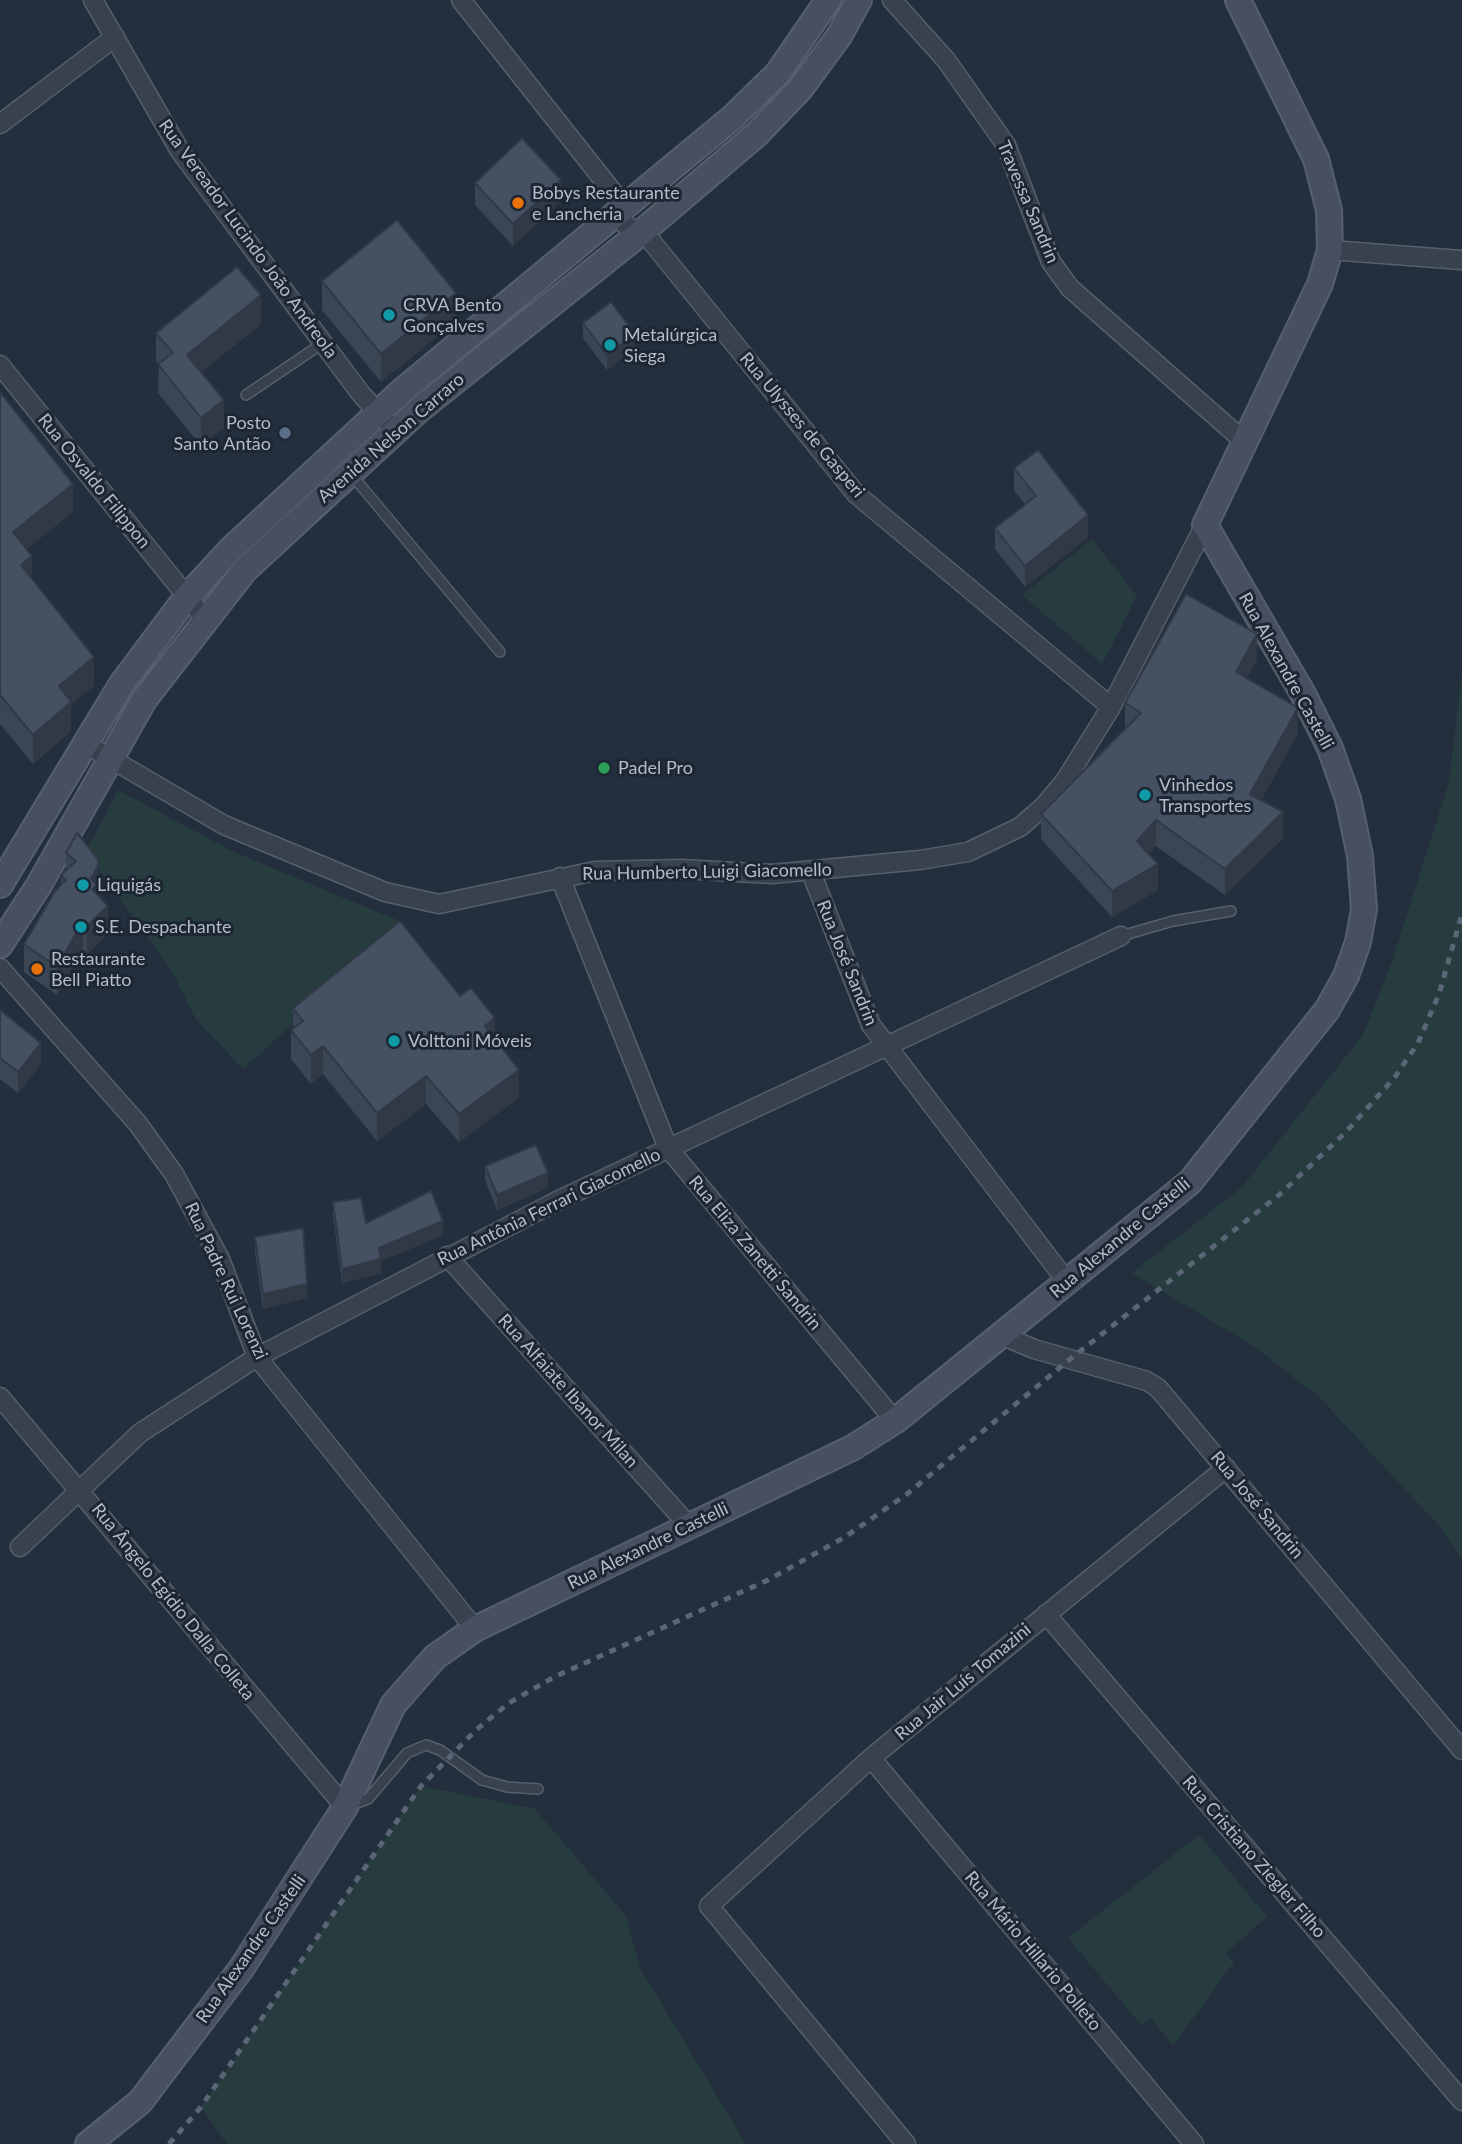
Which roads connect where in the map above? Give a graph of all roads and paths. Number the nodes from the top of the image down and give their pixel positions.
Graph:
1 (93, 0) edge
2 (461, 0) edge
3 (859, 0) edge
4 (892, 0) edge
5 (1238, 0) edge
6 (819, 5) edge
7 (839, 36) junction
8 (115, 37) junction
9 (0, 124) edge
10 (624, 206) junction
11 (643, 231) junction
12 (1330, 250) junction
13 (1462, 260) edge
14 (323, 343) junction
15 (0, 365) edge
16 (403, 390) junction
17 (246, 395) dead end
18 (420, 409) junction
19 (378, 413) junction
20 (395, 432) junction
21 (1245, 442) junction
22 (350, 473) junction
23 (288, 495) junction
24 (308, 511) junction
25 (1205, 525) junction
26 (186, 598) junction
27 (205, 619) junction
28 (500, 652) dead end
29 (121, 685) junction
30 (144, 700) junction
31 (1111, 707) junction
32 (84, 743) junction
33 (110, 757) junction
34 (811, 872) junction
35 (560, 877) junction
36 (0, 885) edge
37 (1231, 911) dead end
38 (1121, 936) joint
39 (0, 945) edge
40 (0, 968) edge
41 (886, 1047) junction
42 (668, 1148) junction
43 (447, 1256) junction
44 (1068, 1283) junction
45 (1001, 1335) junction
46 (257, 1357) junction
47 (0, 1398) edge
48 (895, 1421) junction
49 (1226, 1468) junction
50 (81, 1491) junction
51 (690, 1527) junction
52 (20, 1547) dead end
53 (1046, 1614) junction
54 (475, 1629) junction
55 (1462, 1750) edge
56 (871, 1758) junction
57 (538, 1789) dead end
58 (345, 1807) junction
59 (1462, 2101) edge
60 (88, 2144) edge
61 (906, 2144) edge
62 (1194, 2144) edge

1 - 8 street, Rua Vereador Lucindo João Andreola
2 - 10 street, Rua Ulysses de Gasperi
3 - 7 street, Avenida Nelson Carraro
4 - 21 street, Travessa Sandrin
5 - 12 street
6 - 7 street
6 - 10 street, Avenida Nelson Carraro
7 - 11 street, Avenida Nelson Carraro
8 - 9 street
8 - 14 street, Rua Vereador Lucindo João Andreola
10 - 11 street, Rua Ulysses de Gasperi
10 - 16 street, Avenida Nelson Carraro
11 - 18 street, Avenida Nelson Carraro
11 - 31 street, Rua Ulysses de Gasperi
12 - 13 street
12 - 21 street
14 - 17 lane
14 - 19 street, Rua Vereador Lucindo João Andreola
15 - 26 street, Rua Osvaldo Filippon
16 - 18 street
16 - 19 street, Avenida Nelson Carraro
18 - 20 street, Avenida Nelson Carraro
19 - 20 street, Rua Vereador Lucindo João Andreola
19 - 23 street, Avenida Nelson Carraro
20 - 22 street, Avenida Nelson Carraro
21 - 25 street
22 - 24 street, Avenida Nelson Carraro
22 - 28 lane
23 - 24 street
23 - 26 street, Avenida Nelson Carraro
24 - 27 street, Avenida Nelson Carraro
25 - 31 street, Rua Humberto Luigi Giacomello
25 - 44 street, Rua Alexandre Castelli
26 - 27 street, Rua Osvaldo Filippon
26 - 29 street, Avenida Nelson Carraro
27 - 30 street, Avenida Nelson Carraro
29 - 30 street
29 - 32 street, Avenida Nelson Carraro
30 - 33 street, Avenida Nelson Carraro
31 - 34 street, Rua Humberto Luigi Giacomello
32 - 33 street, Rua Humberto Luigi Giacomello
32 - 36 street, Avenida Nelson Carraro
33 - 35 street, Rua Humberto Luigi Giacomello
33 - 39 street, Avenida Nelson Carraro
34 - 35 street, Rua Humberto Luigi Giacomello
34 - 41 street, Rua José Sandrin
35 - 42 street, Rua Eliza Zanetti Sandrin
37 - 38 lane
38 - 41 street, Rua Antônia Ferrari Giacomello
40 - 46 street, Rua Padre Rui Lorenzi
41 - 42 street, Rua Antônia Ferrari Giacomello
41 - 44 street, Rua José Sandrin
42 - 43 street, Rua Antônia Ferrari Giacomello
42 - 48 street, Rua Eliza Zanetti Sandrin
43 - 46 street, Rua Antônia Ferrari Giacomello
43 - 51 street, Rua Alfaiate Ibanor Milan
44 - 45 street, Rua Alexandre Castelli
45 - 48 street, Rua Alexandre Castelli
45 - 49 street, Rua José Sandrin
46 - 50 street, Rua Antônia Ferrari Giacomello
46 - 54 street, Rua Padre Rui Lorenzi
47 - 50 street, Rua Ângelo Egídio Dalla Colleta
48 - 51 street, Rua Alexandre Castelli
49 - 53 street, Rua Jair Luís Tomazini
49 - 55 street, Rua José Sandrin
50 - 52 street, Rua Antônia Ferrari Giacomello
50 - 58 street, Rua Ângelo Egídio Dalla Colleta
51 - 54 street, Rua Alexandre Castelli
53 - 56 street, Rua Jair Luís Tomazini
53 - 59 street, Rua Cristiano Ziegler Filho
54 - 58 street, Rua Alexandre Castelli
56 - 61 street, Rua Jair Luís Tomazini
56 - 62 street, Rua Mário Hillario Polleto
57 - 58 lane
58 - 60 street, Rua Alexandre Castelli

